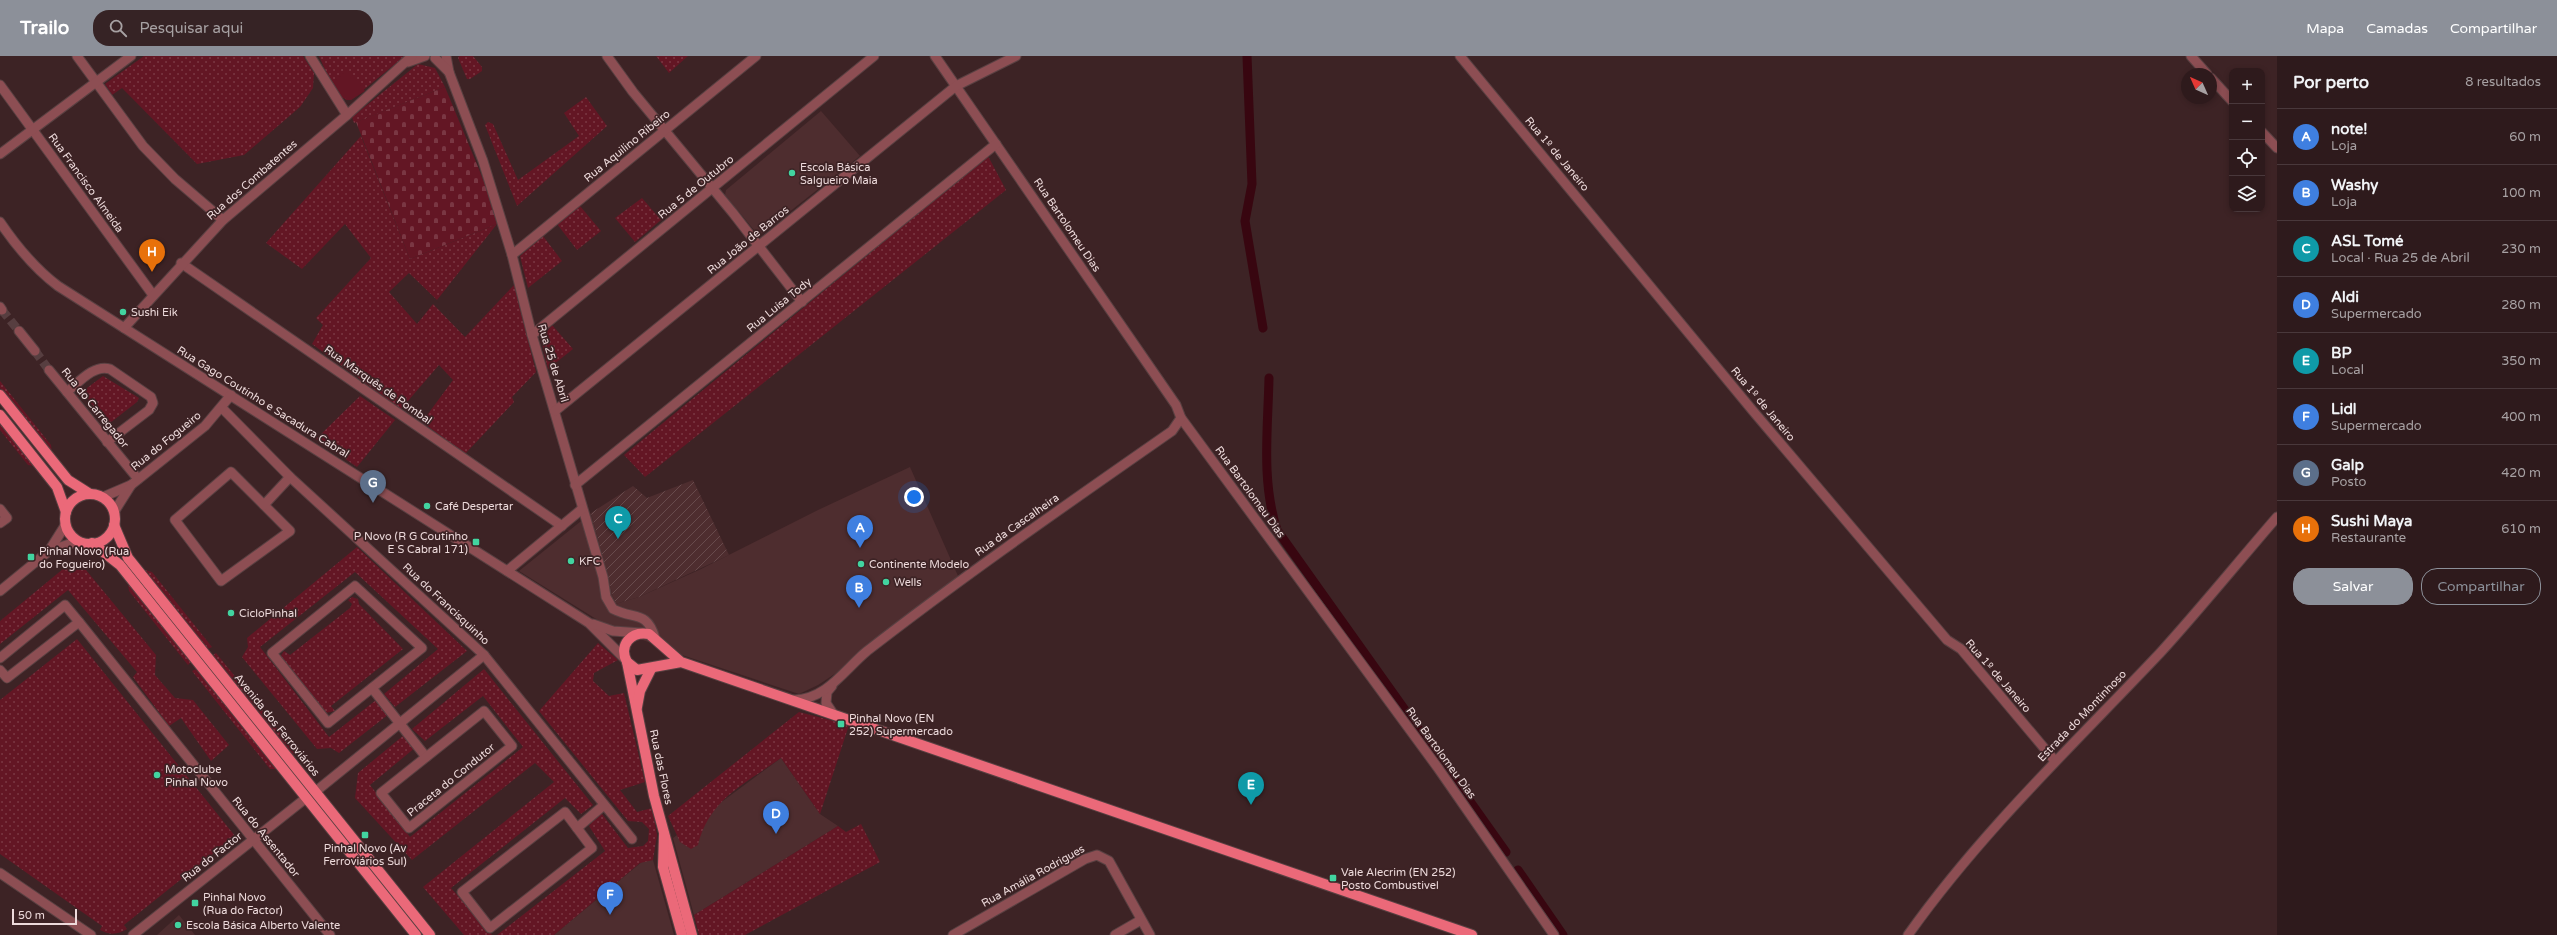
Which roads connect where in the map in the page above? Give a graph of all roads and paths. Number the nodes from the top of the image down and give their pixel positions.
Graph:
1 (76, 56) edge
2 (131, 56) edge
3 (310, 56) edge
4 (432, 56) edge
5 (446, 56) edge
6 (607, 56) edge
7 (756, 56) edge
8 (874, 56) edge
9 (935, 56) edge
10 (1016, 56) edge
11 (1460, 56) edge
12 (2191, 56) edge
13 (410, 59) edge
14 (2202, 68) edge
15 (449, 72) junction
16 (96, 82) junction
17 (0, 85) edge
18 (2217, 85) edge
19 (956, 86) junction
20 (2229, 98) edge
21 (347, 115) junction
22 (33, 129) junction
23 (666, 130) junction
24 (2265, 135) edge
25 (996, 144) junction
26 (2277, 148) edge
27 (0, 154) edge
28 (713, 188) junction
29 (223, 220) junction
30 (0, 222) edge
31 (760, 246) junction
32 (512, 255) junction
33 (181, 263) junction
34 (153, 295) junction
35 (802, 302) junction
36 (124, 328) junction
37 (19, 332) tunnel mouth
38 (532, 336) junction
39 (35, 351) tunnel mouth
40 (49, 370) tunnel mouth
41 (67, 392) junction
42 (0, 395) edge
43 (231, 395) junction
44 (222, 408) junction
45 (555, 411) junction
46 (0, 415) edge
47 (1181, 418) junction
48 (107, 442) junction
49 (290, 477) junction
50 (134, 482) junction
51 (575, 485) junction
52 (90, 494) junction
53 (103, 497) junction
54 (264, 505) junction
55 (0, 509) edge
56 (582, 509) junction
57 (66, 512) junction
58 (114, 512) junction
59 (2277, 518) edge
60 (0, 523) edge
61 (66, 524) junction
62 (114, 525) junction
63 (562, 526) junction
64 (78, 541) junction
65 (92, 543) junction
66 (49, 551) junction
67 (507, 572) junction
68 (0, 591) edge
69 (78, 622) junction
70 (589, 623) junction
71 (642, 633) junction
72 (657, 641) junction
73 (484, 655) junction
74 (0, 658) edge
75 (626, 660) junction
76 (681, 662) junction
77 (652, 668) junction
78 (0, 670) edge
79 (3, 681) edge
80 (832, 684) junction
81 (372, 688) junction
82 (790, 700) junction
83 (637, 707) junction
84 (834, 714) junction
85 (400, 723) junction
86 (426, 757) junction
87 (2055, 761) junction
88 (315, 792) junction
89 (306, 798) junction
90 (604, 805) junction
91 (577, 828) junction
92 (664, 831) junction
93 (632, 839) dead end
94 (253, 840) junction
95 (0, 873) edge
96 (1141, 920) junction
97 (958, 934) edge
98 (91, 935) edge
99 (133, 935) edge
100 (330, 935) edge
101 (416, 935) edge
102 (430, 935) edge
103 (682, 935) edge
104 (692, 935) edge
105 (1115, 935) edge
106 (1150, 935) edge
107 (1472, 935) edge
108 (1554, 935) edge
109 (1908, 935) edge

1 - 16 street
2 - 16 street
3 - 21 street
4 - 13 street, Rua dos Combatentes
4 - 15 street, Rua 25 de Abril
5 - 15 street, Rua 25 de Abril
6 - 23 street
7 - 23 street, Rua Aquilino Ribeiro
8 - 28 street, Rua 5 de Outubro
9 - 19 street, Rua Bartolomeu Dias
10 - 19 street, Rua João de Barros
11 - 87 street, Rua 1º de Janeiro
12 - 14 street
13 - 21 street, Rua dos Combatentes
15 - 32 street, Rua 25 de Abril
16 - 22 street
16 - 29 street
17 - 22 street, Rua Francisco Almeida
18 - 20 street
19 - 25 street, Rua Bartolomeu Dias
19 - 31 street, Rua João de Barros
21 - 29 street, Rua dos Combatentes
22 - 27 street
22 - 34 street, Rua Francisco Almeida
23 - 28 street
23 - 32 street, Rua Aquilino Ribeiro
24 - 26 street
25 - 35 street, Rua Luísa Tody
25 - 47 street, Rua Bartolomeu Dias
28 - 31 street
28 - 38 street, Rua 5 de Outubro
29 - 33 street, Rua dos Combatentes
30 - 36 street, Rua Gago Coutinho e Sacadura Cabral
31 - 35 street
31 - 45 street, Rua João de Barros
32 - 38 street, Rua 25 de Abril
33 - 34 street, Rua dos Combatentes
33 - 63 street, Rua Marquês de Pombal
34 - 36 street, Rua dos Combatentes
35 - 51 street, Rua Luísa Tody
36 - 43 street, Rua Gago Coutinho e Sacadura Cabral
37 - 39 street
38 - 45 street, Rua 25 de Abril
40 - 41 street, Rua do Carregador
41 - 48 street, Rua do Carregador
41 - 48 street
42 - 52 main road
43 - 44 street, Rua do Fogueiro
43 - 67 street, Rua Gago Coutinho e Sacadura Cabral
44 - 49 street, Rua do Francisquinho
44 - 50 street, Rua do Fogueiro
45 - 51 street, Rua 25 de Abril
46 - 57 main road
47 - 80 street, Rua da Cascalheira
47 - 108 street, Rua Bartolomeu Dias
48 - 50 street, Rua do Carregador
49 - 54 street
49 - 73 street, Rua do Francisquinho
50 - 53 street, Rua do Fogueiro
50 - 58 street, Rua do Fogueiro
51 - 56 street, Rua 25 de Abril
52 - 53 main road
52 - 57 main road
53 - 58 main road
54 - 54 street
55 - 60 street
56 - 63 street
56 - 72 street, Rua 25 de Abril
57 - 61 main road
58 - 62 main road, Avenida dos Ferroviários
59 - 87 street, Estrada do Montinhoso
61 - 64 main road
61 - 66 street
62 - 65 main road
62 - 88 main road, Avenida dos Ferroviários
63 - 67 street
64 - 65 main road
64 - 66 street
65 - 89 main road, Avenida dos Ferroviários
66 - 68 street
67 - 70 street, Rua Gago Coutinho e Sacadura Cabral
69 - 74 street, Rua do Assentador
69 - 79 street
69 - 94 street, Rua do Assentador
70 - 71 street, Rua Gago Coutinho e Sacadura Cabral
70 - 75 street, Rua Gago Coutinho e Sacadura Cabral
71 - 72 main road
71 - 75 main road
72 - 76 main road
72 - 77 main road
73 - 85 street
73 - 90 street, Rua do Francisquinho
75 - 77 main road
75 - 83 main road, Rua das Flores
76 - 77 main road
76 - 82 main road
77 - 83 main road
78 - 79 street
80 - 82 street, Rua da Cascalheira
80 - 84 street, Rua da Cascalheira
81 - 81 street
81 - 85 street
82 - 84 main road
83 - 92 main road, Rua das Flores
84 - 107 main road
85 - 86 street
85 - 88 street
86 - 86 street, Praceta do Condutor
87 - 109 street, Estrada do Montinhoso
88 - 102 main road, Avenida dos Ferroviários
89 - 94 street, Rua do Factor
89 - 101 main road, Avenida dos Ferroviários
90 - 91 street
90 - 93 street, Rua do Francisquinho
91 - 91 street
92 - 103 main road, Rua das Flores
92 - 104 main road, Rua das Flores
94 - 99 street, Rua do Factor
94 - 100 street, Rua do Assentador
95 - 98 street
96 - 97 street, Rua Amália Rodrigues
96 - 105 street
96 - 106 street

